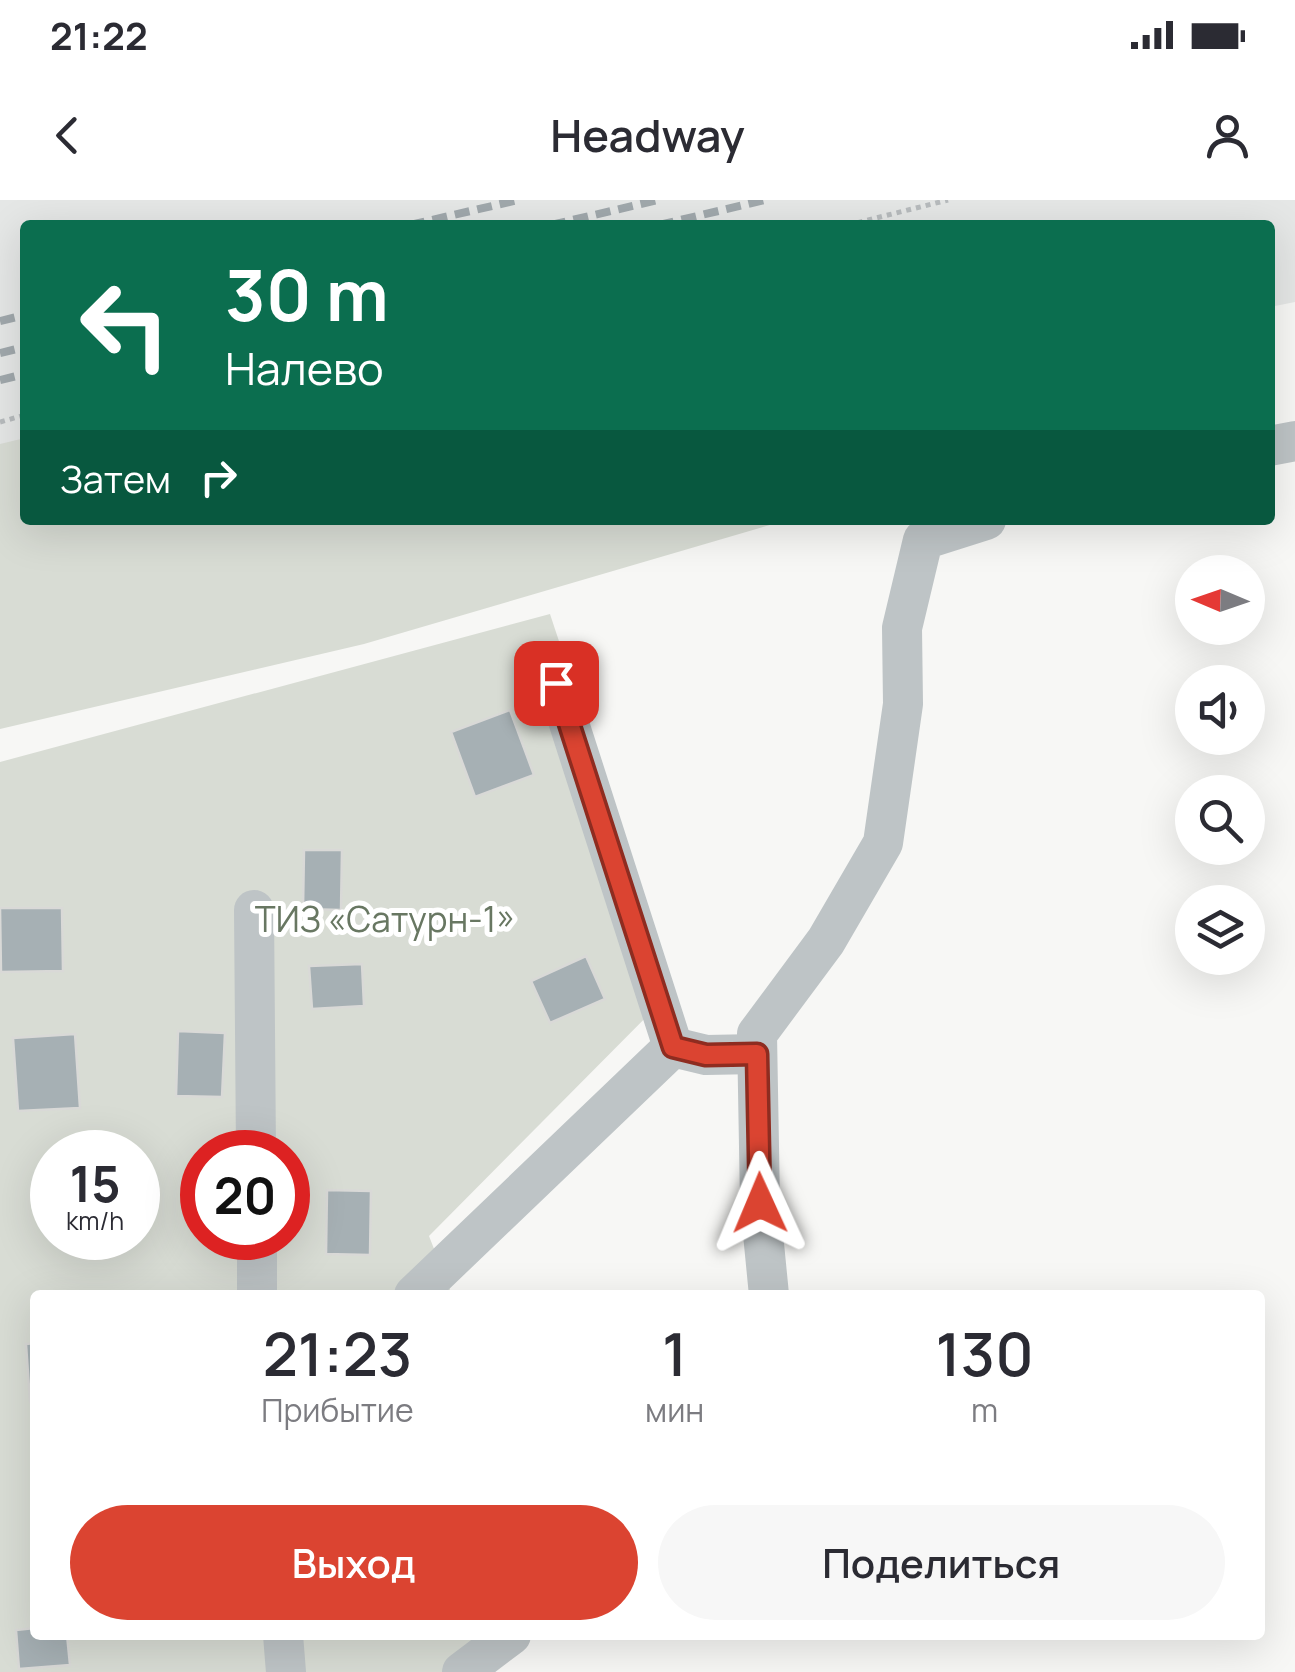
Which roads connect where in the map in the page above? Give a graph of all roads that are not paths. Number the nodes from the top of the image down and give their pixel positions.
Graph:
1 (970, 525) edge
2 (556, 683) dead end
3 (254, 910) dead end
4 (673, 1047) junction
5 (757, 1054) junction
6 (256, 1130) edge
7 (256, 1260) edge
8 (257, 1290) edge
9 (419, 1290) edge
10 (768, 1290) edge
11 (284, 1640) edge
12 (504, 1640) edge
13 (286, 1672) edge
14 (462, 1672) edge

1 - 5 street
2 - 4 street
3 - 6 street
4 - 5 street
4 - 9 street
5 - 10 street
7 - 8 street
11 - 13 street
12 - 14 street

